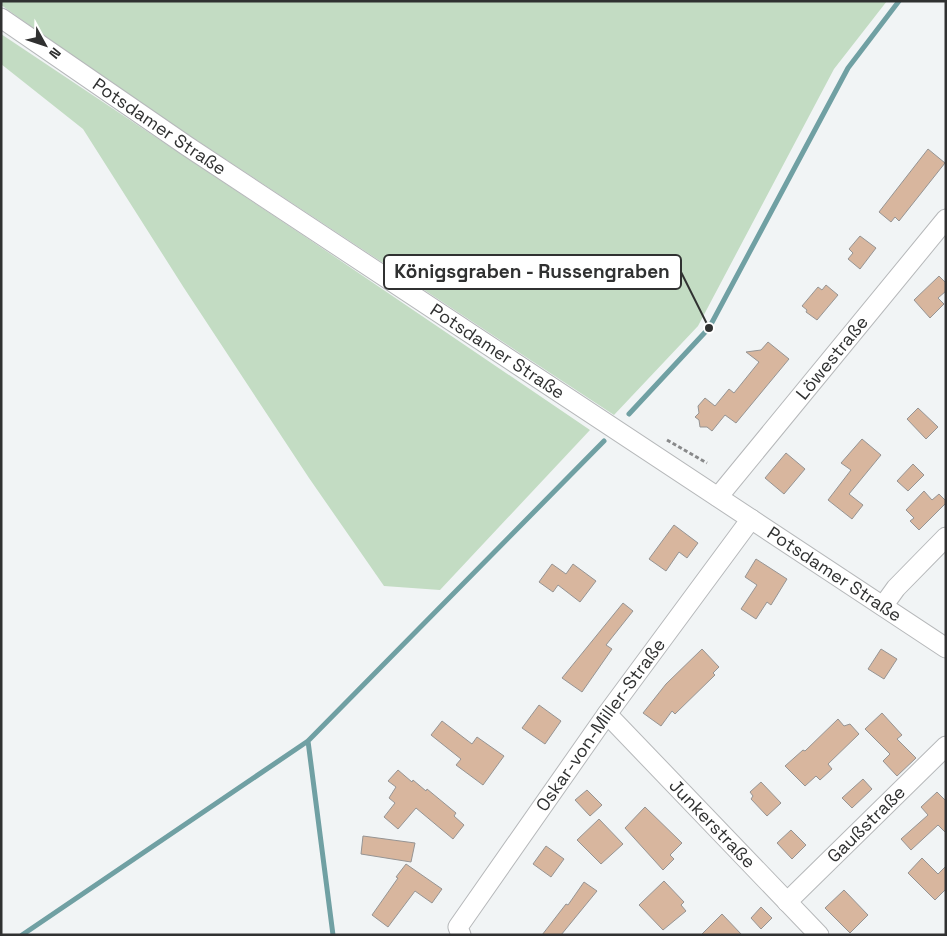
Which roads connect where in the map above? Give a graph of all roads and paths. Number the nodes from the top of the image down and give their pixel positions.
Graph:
1 (1, 18) edge
2 (946, 219) edge
3 (658, 436) dead end
4 (707, 463) dead end
5 (718, 497) junction
6 (751, 519) junction
7 (946, 537) edge
8 (883, 606) junction
9 (946, 648) edge
10 (607, 714) junction
11 (946, 746) edge
12 (787, 902) junction
13 (461, 935) edge
14 (819, 935) edge

1 - 5 street, Potsdamer Straße
2 - 5 street, Löwestraße
3 - 4 path
5 - 6 street, Potsdamer Straße
6 - 8 street, Potsdamer Straße
6 - 10 street, Oskar-von-Miller-Straße
7 - 8 street
8 - 9 street, Potsdamer Straße
10 - 12 street, Junkerstraße
10 - 13 street, Oskar-von-Miller-Straße
11 - 12 street, Gaußstraße
12 - 14 street, Junkerstraße

